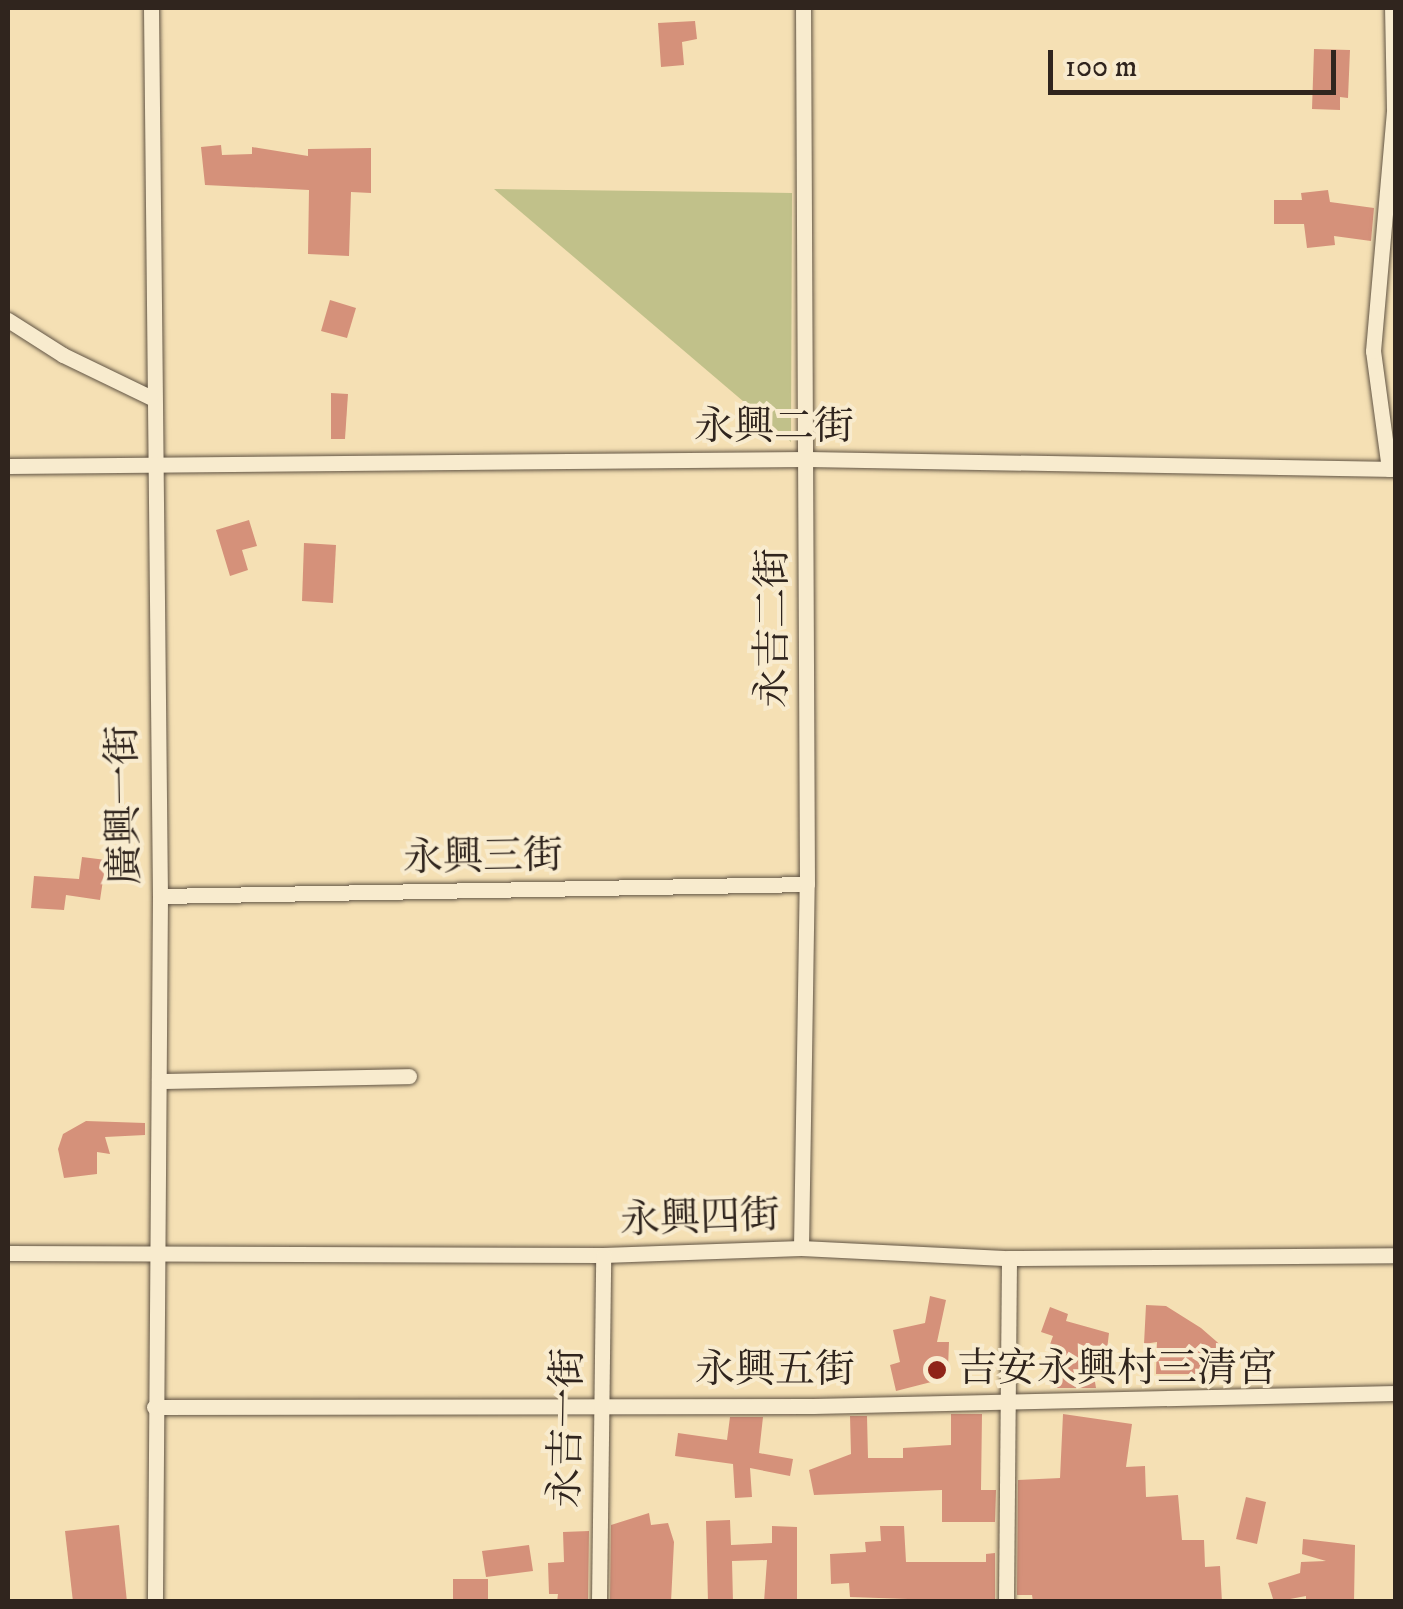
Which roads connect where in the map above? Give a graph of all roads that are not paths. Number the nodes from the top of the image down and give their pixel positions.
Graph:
1 (151, 8) edge
2 (803, 8) edge
3 (1392, 8) edge
4 (8, 320) edge
5 (150, 397) junction
6 (807, 459) junction
7 (8, 466) edge
8 (152, 466) junction
9 (1392, 469) edge
10 (807, 884) junction
11 (160, 896) junction
12 (408, 1076) dead end
13 (159, 1081) junction
14 (801, 1248) junction
15 (156, 1250) junction
16 (8, 1253) edge
17 (603, 1255) junction
18 (1396, 1255) edge
19 (1008, 1258) junction
20 (1396, 1393) edge
21 (600, 1402) junction
22 (1007, 1402) junction
23 (154, 1407) junction
24 (155, 1602) edge
25 (599, 1602) edge
26 (1006, 1602) edge

1 - 5 street, 廣興一街
2 - 6 street, 永吉二街
3 - 9 street
4 - 5 street
5 - 8 street, 廣興一街
6 - 8 street, 永興二街
6 - 9 street, 永興二街
6 - 10 street, 永吉二街
7 - 8 street, 永興二街
8 - 11 street, 廣興一街
10 - 11 street, 永興三街
10 - 14 street, 永吉二街
11 - 13 street, 廣興一街
12 - 13 street
13 - 15 street, 廣興一街
14 - 17 street, 永興四街
14 - 19 street, 永興四街
15 - 16 street, 永興四街
15 - 17 street, 永興四街
15 - 23 street, 廣興一街
17 - 21 street, 永吉一街
18 - 19 street, 永興四街
19 - 22 street
20 - 22 street, 永興五街
21 - 22 street, 永興五街
21 - 23 street, 永興五街
21 - 25 street, 永吉一街
22 - 26 street
23 - 24 street, 廣興一街

